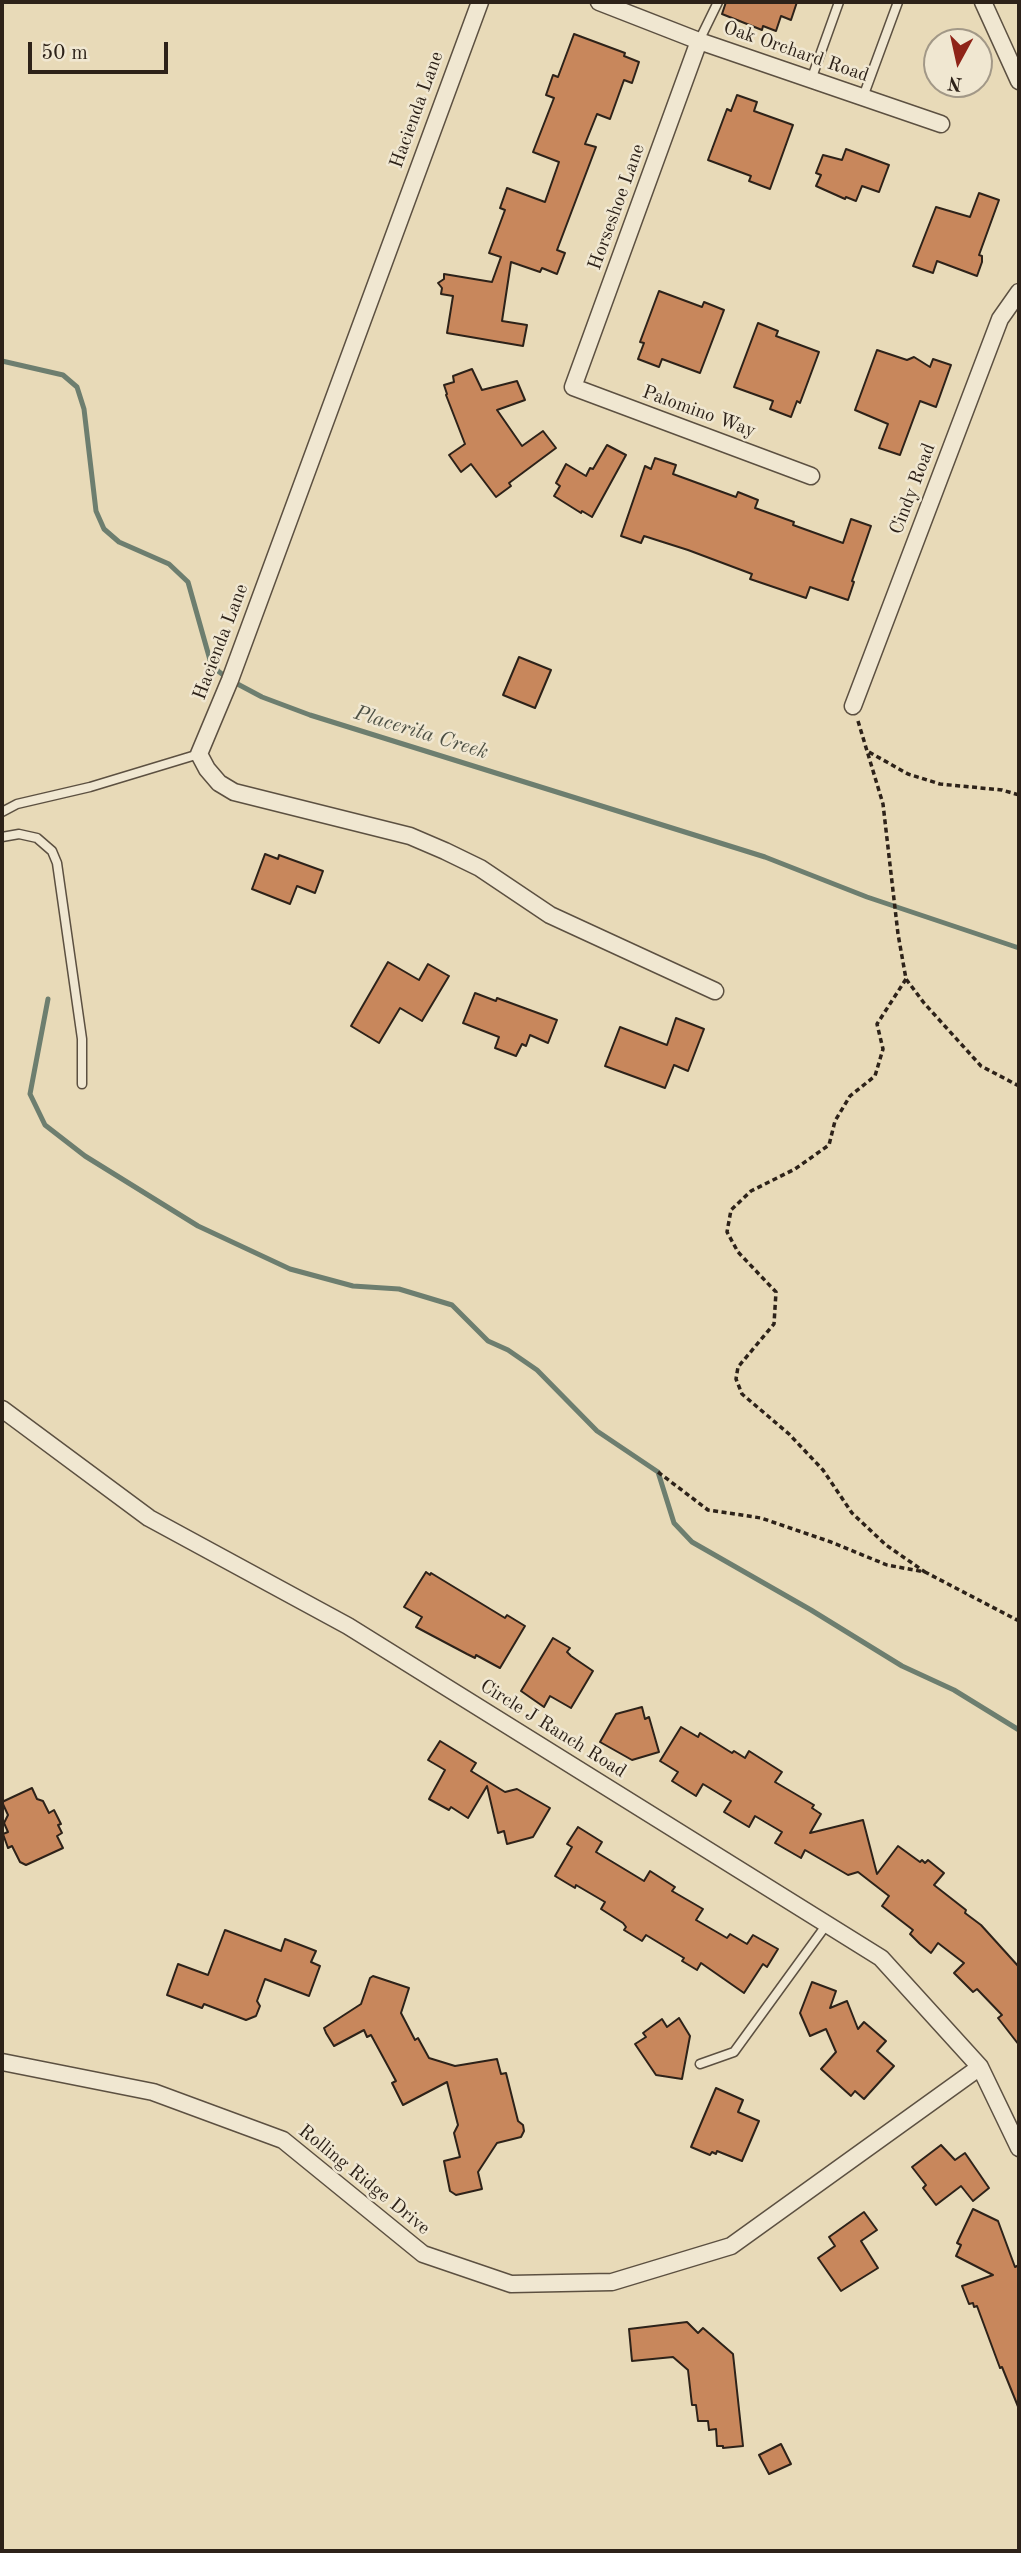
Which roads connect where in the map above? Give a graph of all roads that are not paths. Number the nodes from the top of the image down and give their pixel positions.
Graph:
1 (480, 2) edge
2 (599, 2) edge
3 (718, 2) edge
4 (839, 2) edge
5 (898, 2) edge
6 (983, 2) edge
7 (699, 41) junction
8 (811, 80) junction
9 (1019, 81) edge
10 (863, 97) junction
11 (941, 124) dead end
12 (1019, 292) edge
13 (573, 387) joint
14 (811, 476) dead end
15 (853, 706) road end
16 (199, 754) junction
17 (2, 812) edge
18 (2, 837) edge
19 (715, 991) dead end
20 (82, 1084) dead end
21 (2, 1409) edge
22 (827, 1924) junction
23 (2, 2062) edge
24 (700, 2064) dead end
25 (980, 2067) junction
26 (1019, 2148) edge

1 - 16 street, Hacienda Lane
2 - 7 street, Oak Orchard Road
3 - 7 lane
4 - 8 lane
5 - 10 lane
6 - 9 street
7 - 8 street, Oak Orchard Road
7 - 13 street, Horseshoe Lane
8 - 10 street, Oak Orchard Road
10 - 11 street, Oak Orchard Road
12 - 15 street, Cindy Road
13 - 14 street, Palomino Way
16 - 17 lane
16 - 19 street
18 - 20 lane
21 - 22 street, Circle J Ranch Road
22 - 24 lane
22 - 25 street, Circle J Ranch Road
23 - 25 street, Rolling Ridge Drive
25 - 26 street, Circle J Ranch Road

